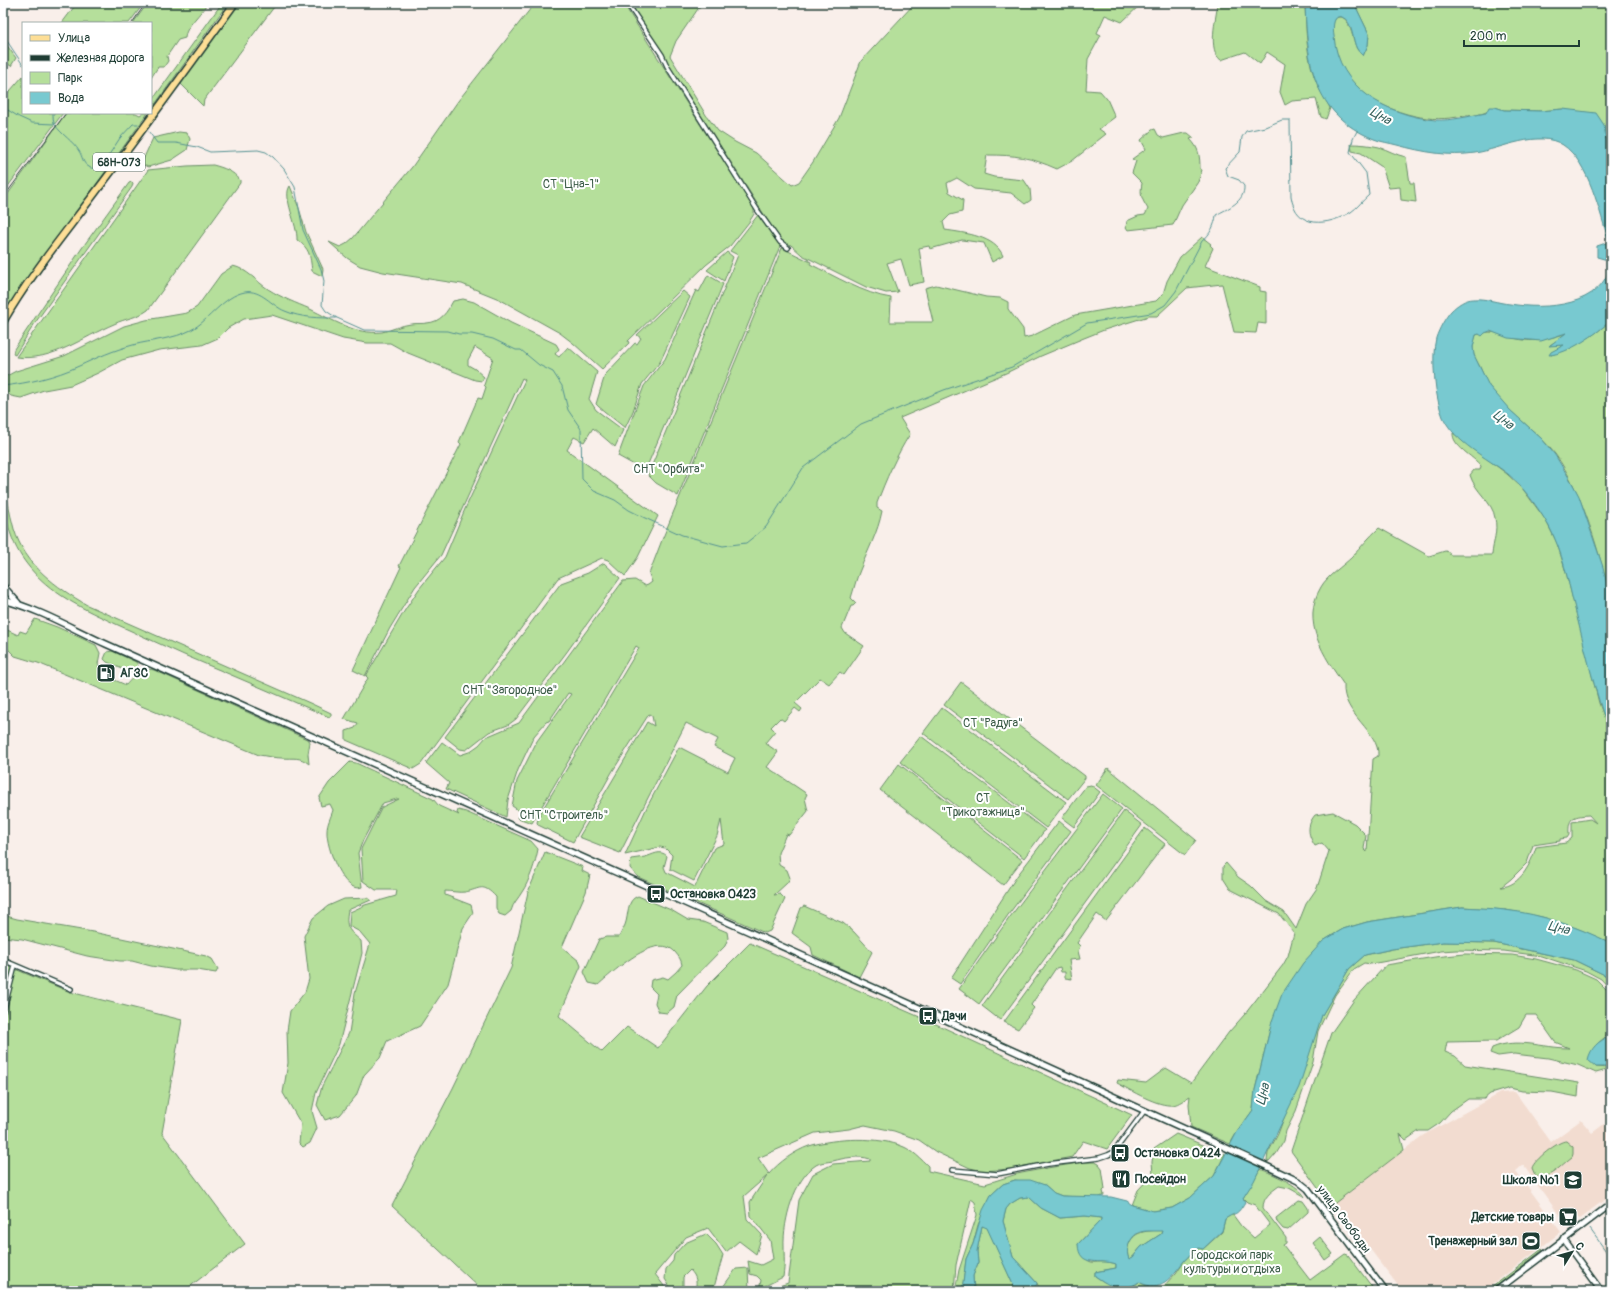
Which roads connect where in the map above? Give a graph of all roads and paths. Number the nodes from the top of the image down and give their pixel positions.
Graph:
1 (235, 3) edge
2 (627, 3) edge
3 (788, 248) dead end
4 (3, 322) edge
5 (3, 586) edge
6 (3, 600) edge
7 (22, 606) junction
8 (3, 960) edge
9 (15, 966) junction
10 (70, 989) dead end
11 (3, 1013) edge
12 (1145, 1110) junction
13 (952, 1170) dead end
14 (1611, 1204) edge
15 (1563, 1239) junction
16 (1385, 1291) edge
17 (1496, 1291) edge
18 (1601, 1291) edge

1 - 4 main road, 68Н-073
2 - 3 street
5 - 7 main road
6 - 7 main road
7 - 12 main road, улица Свободы
8 - 9 street
9 - 10 street
9 - 11 street
12 - 13 street
12 - 16 main road, улица Свободы
14 - 15 main road
15 - 17 main road
15 - 18 main road

